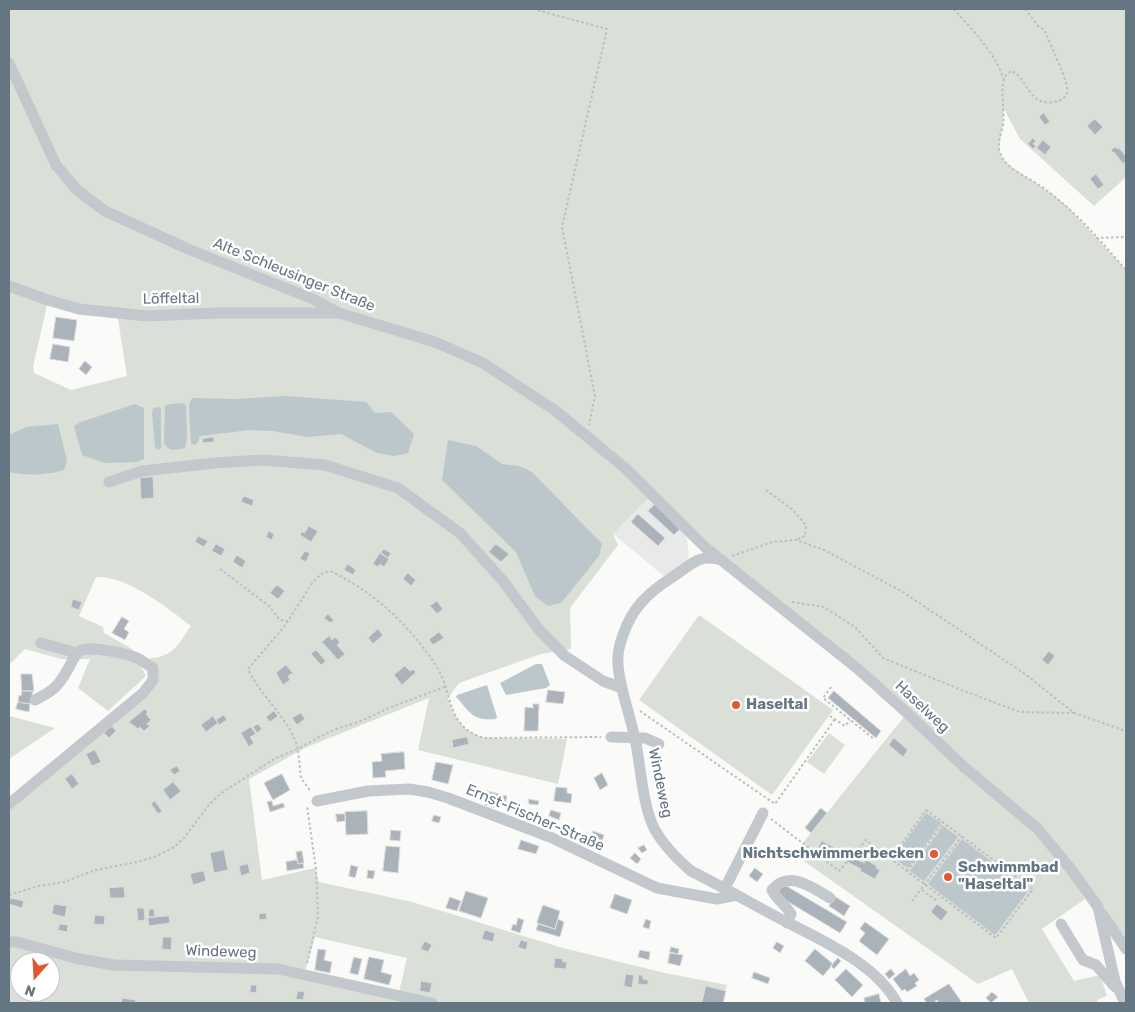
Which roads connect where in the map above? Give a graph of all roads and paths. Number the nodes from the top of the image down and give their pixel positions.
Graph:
1 (532, 9) edge
2 (954, 9) edge
3 (1025, 9) edge
4 (9, 63) edge
5 (1004, 80) junction
6 (1126, 237) edge
7 (1096, 238) junction
8 (1126, 270) edge
9 (9, 286) edge
10 (339, 313) junction
11 (587, 437) junction
12 (109, 482) dead end
13 (766, 490) dead end
14 (691, 534) junction
15 (796, 540) junction
16 (706, 548) joint
17 (722, 560) junction
18 (692, 562) junction
19 (220, 569) dead end
20 (774, 604) junction
21 (288, 621) junction
22 (41, 643) dead end
23 (77, 653) junction
24 (445, 687) junction
25 (831, 687) dead end
26 (622, 688) junction
27 (35, 700) dead end
28 (639, 710) dead end
29 (1074, 713) junction
30 (830, 716) dead end
31 (836, 719) junction
32 (850, 720) junction
33 (1126, 731) edge
34 (611, 737) joint
35 (635, 738) junction
36 (874, 739) dead end
37 (659, 744) dead end
38 (298, 749) junction
39 (317, 801) junction
40 (9, 804) edge
41 (763, 813) joint
42 (943, 822) junction
43 (962, 836) junction
44 (891, 859) junction
45 (908, 872) junction
46 (925, 885) junction
47 (724, 888) junction
48 (922, 890) junction
49 (9, 895) edge
50 (737, 895) junction
51 (830, 898) dead end
52 (912, 901) dead end
53 (937, 901) dead end
54 (1098, 907) junction
55 (787, 922) junction
56 (1061, 924) dead end
57 (9, 942) edge
58 (1126, 949) edge
59 (304, 975) junction
60 (1123, 996) edge
61 (432, 1003) edge
62 (897, 1003) edge

1 - 11 path
2 - 5 path
3 - 5 path
4 - 10 street, Alte Schleusinger Straße
5 - 7 path
6 - 7 path
7 - 8 path
9 - 10 street, Löffeltal
10 - 11 street, Alte Schleusinger Straße
11 - 14 street, Alte Schleusinger Straße
12 - 26 street
13 - 15 path
14 - 16 street, Alte Schleusinger Straße
14 - 18 street
15 - 17 path
15 - 29 path
16 - 17 street, Haselweg
17 - 18 street
17 - 20 street, Haselweg
18 - 26 street, Windeweg
19 - 21 path
20 - 29 path
20 - 54 street, Haselweg
21 - 24 path
21 - 38 path
22 - 23 street
23 - 27 street
23 - 40 street
24 - 34 path
24 - 38 path
25 - 32 path
26 - 35 street, Windeweg
28 - 31 path
29 - 33 path
30 - 31 path
31 - 32 path
32 - 36 path
34 - 35 street
35 - 37 street
35 - 47 street, Windeweg
38 - 39 path
38 - 49 path
39 - 50 street, Ernst-Fischer-Straße
39 - 59 path
41 - 44 path
41 - 47 street
42 - 43 path
42 - 44 path
42 - 45 path
43 - 46 path
43 - 46 path
44 - 45 path
45 - 46 path
46 - 48 path
47 - 50 street, Windeweg
48 - 52 path
48 - 53 path
50 - 55 street, Windeweg
51 - 55 street
54 - 58 street, Haselweg
54 - 60 street, Haselweg
55 - 62 street, Windeweg
56 - 60 street
57 - 59 street, Windeweg
59 - 61 street, Windeweg

